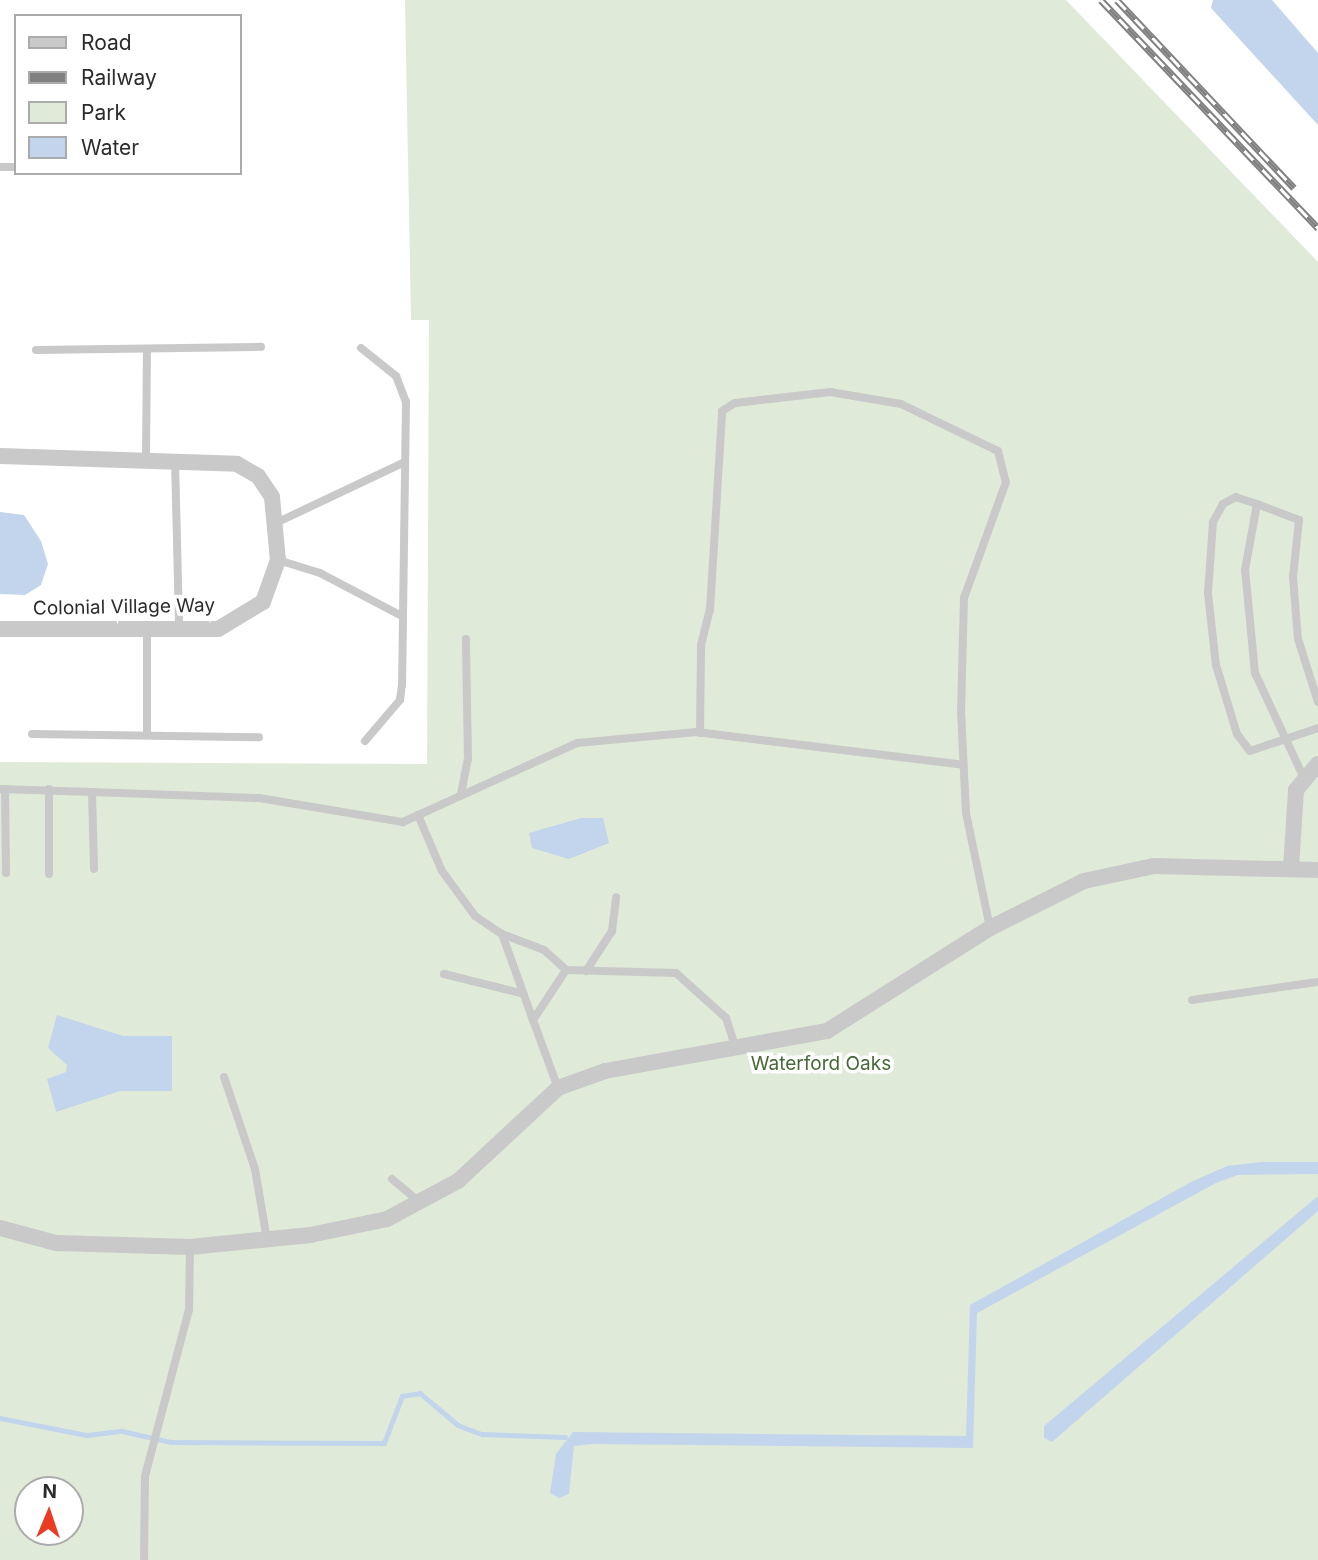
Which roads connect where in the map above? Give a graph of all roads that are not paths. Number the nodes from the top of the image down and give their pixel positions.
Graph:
1 (261, 347) dead end
2 (361, 348) dead end
3 (147, 349) junction
4 (36, 350) dead end
5 (0, 456) edge
6 (146, 457) junction
7 (175, 457) junction
8 (405, 463) junction
9 (1257, 504) junction
10 (278, 522) junction
11 (278, 560) junction
12 (402, 616) junction
13 (0, 629) edge
14 (147, 629) junction
15 (179, 629) junction
16 (466, 639) dead end
17 (1318, 702) edge
18 (1318, 728) edge
19 (701, 733) junction
20 (32, 734) dead end
21 (147, 735) junction
22 (259, 737) dead end
23 (365, 741) dead end
24 (1284, 744) junction
25 (1318, 764) edge
26 (963, 765) junction
27 (1303, 776) junction
28 (3, 789) edge
29 (49, 789) junction
30 (92, 792) junction
31 (461, 794) junction
32 (418, 815) junction
33 (94, 869) dead end
34 (1291, 869) junction
35 (1318, 870) edge
36 (6, 873) dead end
37 (49, 874) dead end
38 (616, 897) dead end
39 (990, 928) junction
40 (502, 934) junction
41 (565, 970) junction
42 (586, 971) junction
43 (444, 974) dead end
44 (1317, 982) edge
45 (520, 993) junction
46 (1192, 1000) dead end
47 (533, 1020) junction
48 (736, 1051) junction
49 (224, 1077) dead end
50 (558, 1088) junction
51 (392, 1179) dead end
52 (422, 1205) junction
53 (0, 1228) edge
54 (267, 1240) junction
55 (190, 1247) junction
56 (144, 1560) edge

1 - 3 lane
2 - 8 lane
3 - 4 lane
3 - 6 lane
5 - 6 street, Colonial Village Way
6 - 7 street, Colonial Village Way
7 - 10 street, Colonial Village Way
7 - 15 lane
8 - 10 lane
8 - 12 lane
9 - 17 lane
9 - 24 lane
9 - 24 lane
10 - 11 street, Colonial Village Way
11 - 12 lane
11 - 15 street, Colonial Village Way
12 - 23 lane
13 - 14 street, Colonial Village Way
14 - 15 street, Colonial Village Way
14 - 21 lane
16 - 31 lane
18 - 24 lane
19 - 26 lane
19 - 26 lane
19 - 31 lane
20 - 21 lane
21 - 22 lane
24 - 27 lane
25 - 27 street
26 - 39 lane
27 - 34 street
28 - 29 lane
28 - 36 lane
29 - 30 lane
29 - 37 lane
30 - 32 lane
30 - 33 lane
31 - 32 lane
32 - 40 lane
34 - 35 street
34 - 39 street
38 - 42 lane
39 - 48 street
40 - 41 lane
40 - 45 lane
41 - 42 lane
41 - 47 lane
42 - 48 lane
43 - 45 lane
44 - 46 lane
45 - 47 lane
47 - 50 lane
48 - 50 street
49 - 54 lane
50 - 52 street
51 - 52 lane
52 - 54 street
53 - 55 street
54 - 55 street
55 - 56 lane

